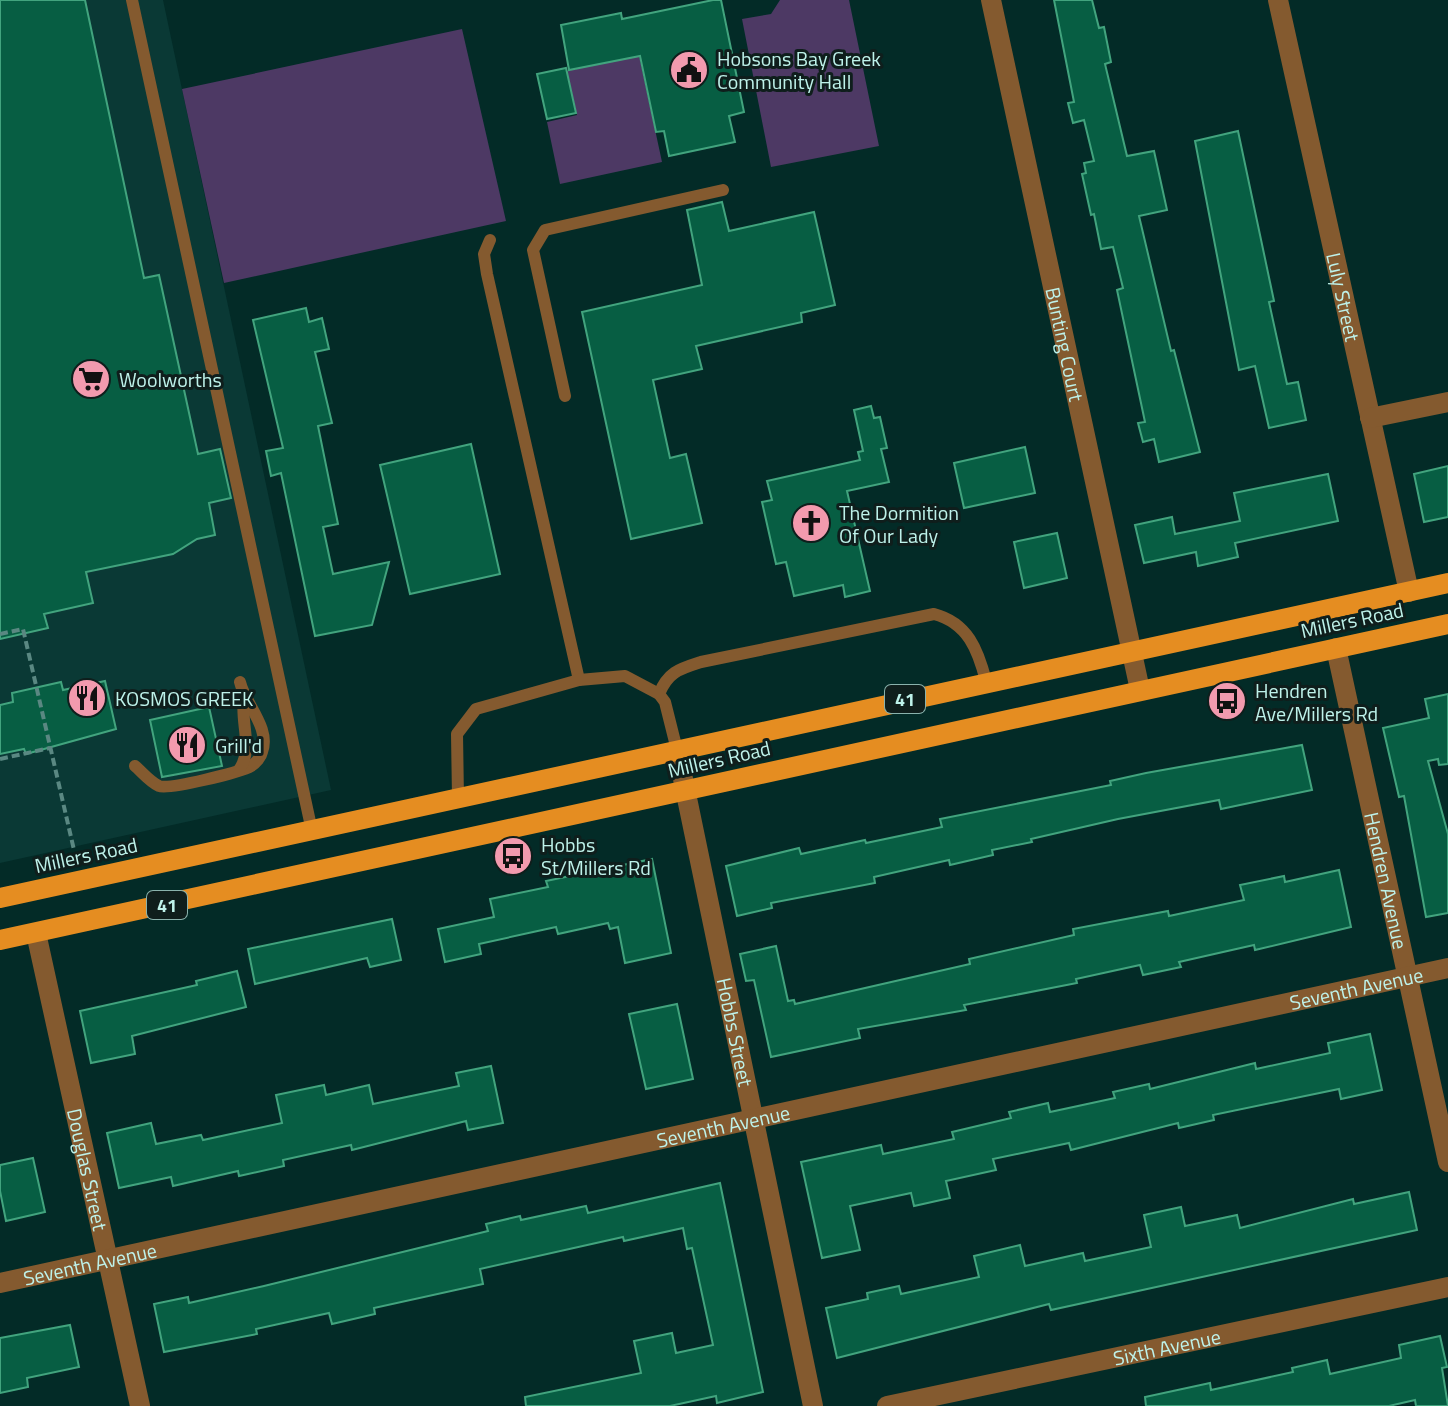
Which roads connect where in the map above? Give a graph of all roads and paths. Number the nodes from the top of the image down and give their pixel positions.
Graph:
1 (132, 0) edge
2 (991, 0) edge
3 (1278, 0) edge
4 (723, 190) dead end
5 (490, 240) dead end
6 (565, 396) dead end
7 (1448, 402) edge
8 (1370, 418) junction
9 (1448, 583) edge
10 (1409, 592) junction
11 (1448, 624) edge
12 (0, 634) edge
13 (1336, 648) junction
14 (1133, 649) junction
15 (579, 680) junction
16 (986, 681) junction
17 (240, 682) dead end
18 (1140, 690) junction
19 (659, 694) junction
20 (50, 748) junction
21 (677, 750) junction
22 (0, 759) edge
23 (135, 766) dead end
24 (685, 791) junction
25 (458, 798) junction
26 (312, 831) junction
27 (74, 850) dead end
28 (0, 898) edge
29 (36, 933) junction
30 (0, 940) edge
31 (1448, 968) edge
32 (1408, 976) junction
33 (753, 1119) junction
34 (1448, 1162) edge
35 (108, 1260) junction
36 (0, 1283) edge
37 (1448, 1287) edge
38 (140, 1406) edge
39 (813, 1406) edge
40 (887, 1406) edge

1 - 26 lane
2 - 14 street, Bunting Court
3 - 8 street, Luly Street
4 - 6 lane
5 - 15 lane
7 - 8 street
8 - 10 street, Luly Street
9 - 10 main road, Millers Road / 41
10 - 14 main road, Millers Road / 41
11 - 13 main road, Millers Road / 41
12 - 20 path
13 - 18 main road, Millers Road / 41
13 - 32 street, Hendren Avenue
14 - 16 main road, Millers Road / 41
14 - 18 street, Bunting Court
15 - 19 lane
15 - 25 lane
16 - 19 lane
16 - 21 main road, Millers Road / 41
17 - 23 lane
18 - 24 main road, Millers Road / 41
19 - 21 lane
20 - 22 path
20 - 27 path
21 - 24 street, Hobbs Street
21 - 25 main road, Millers Road / 41
24 - 29 main road, Millers Road / 41
24 - 33 street, Hobbs Street
25 - 26 main road, Millers Road / 41
26 - 28 main road, Millers Road / 41
29 - 30 main road, Millers Road / 41
29 - 35 street, Douglas Street
31 - 32 street, Seventh Avenue
32 - 33 street, Seventh Avenue
32 - 34 street, Hendren Avenue
33 - 35 street, Seventh Avenue
33 - 39 street, Hobbs Street
35 - 36 street, Seventh Avenue
35 - 38 street, Douglas Street
37 - 40 street, Sixth Avenue

